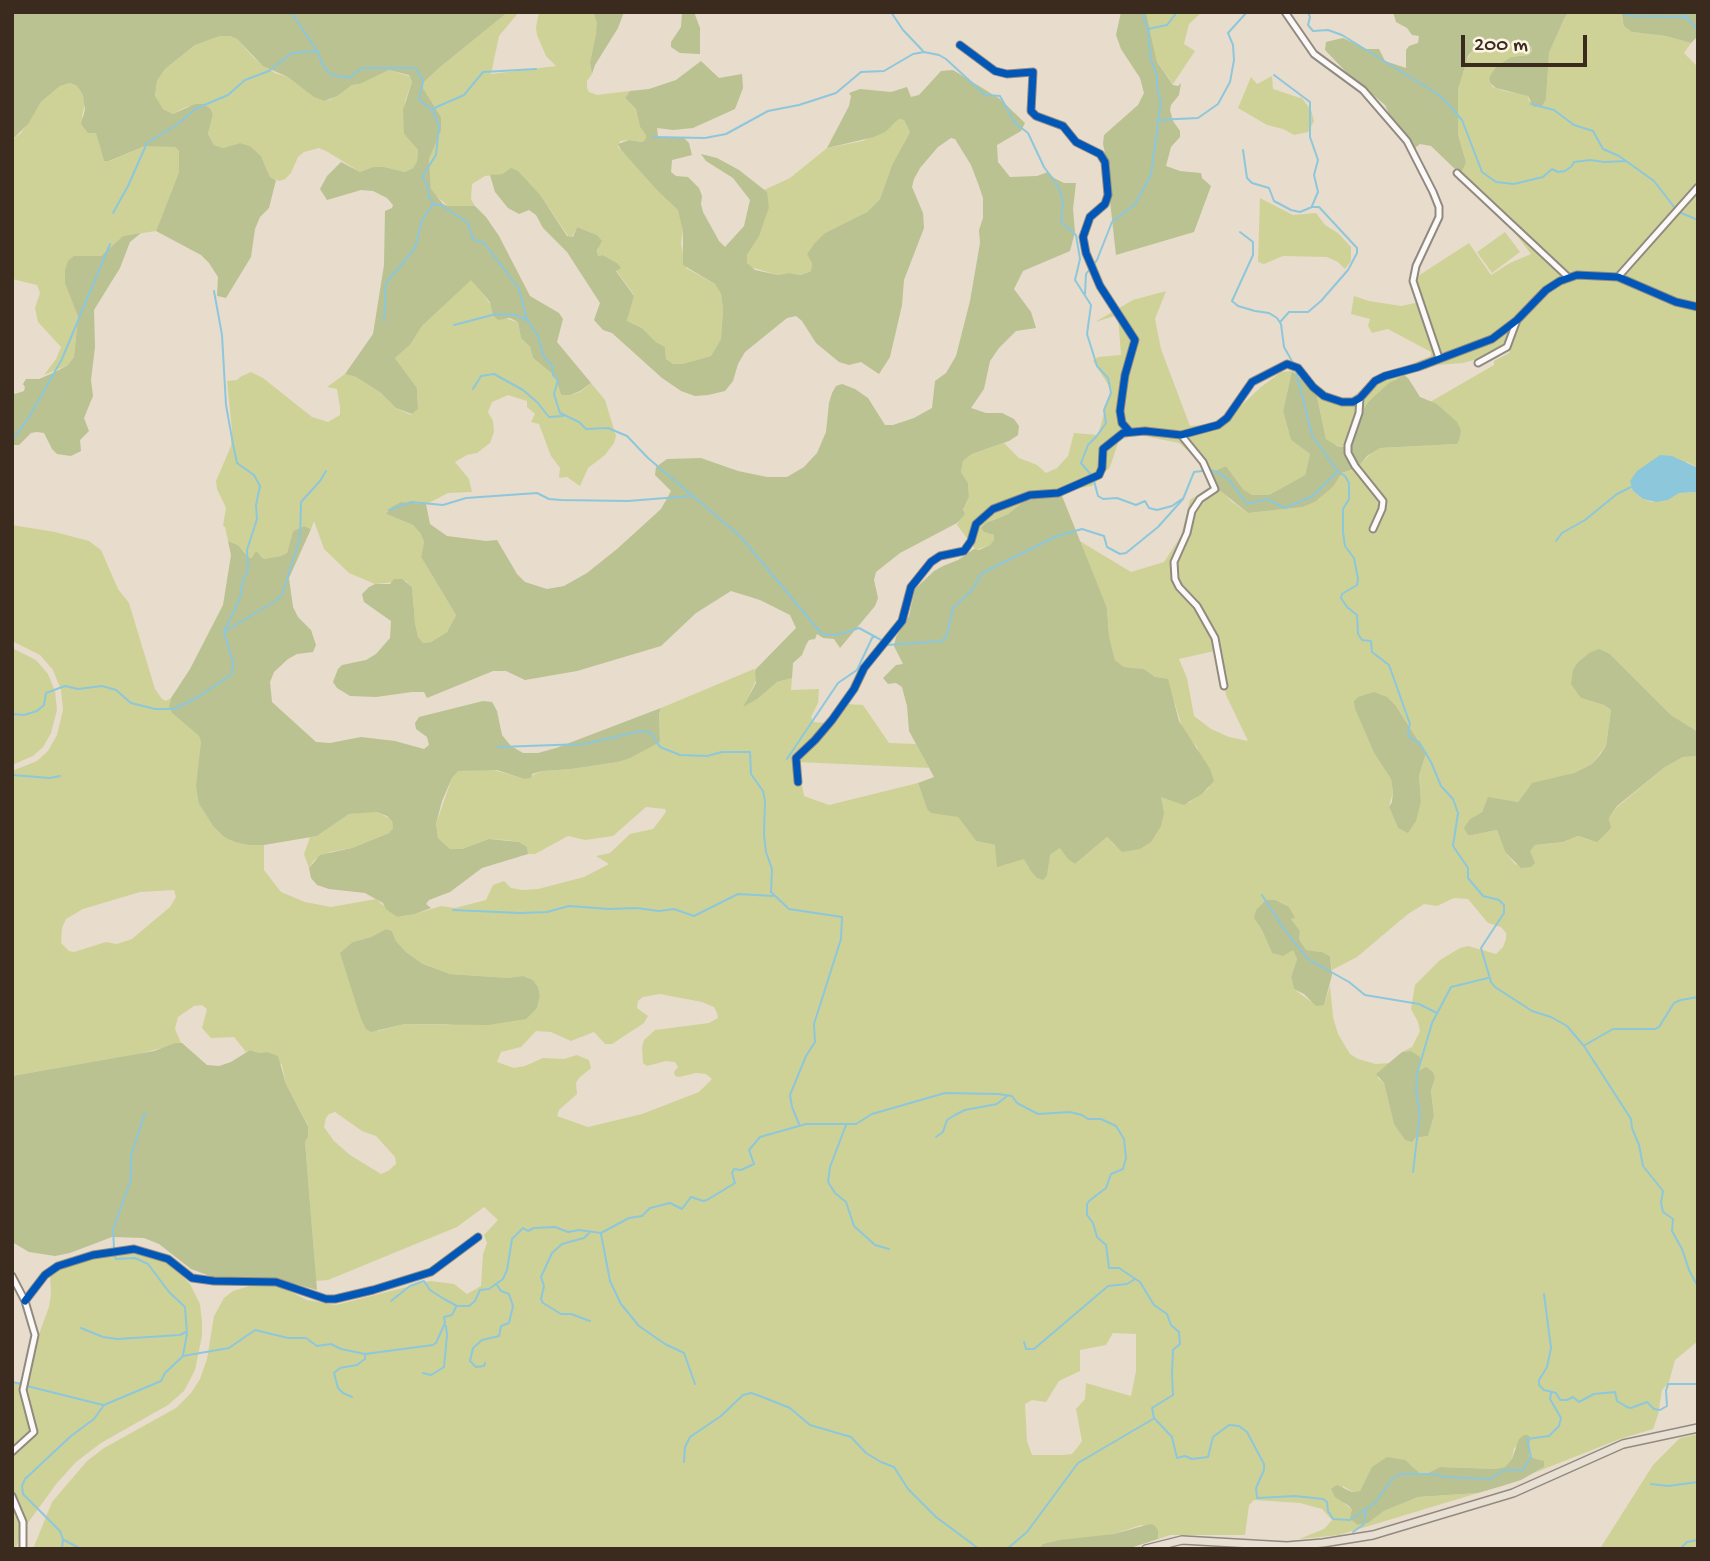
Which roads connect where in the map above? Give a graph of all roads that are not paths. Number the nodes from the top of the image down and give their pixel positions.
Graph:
1 (1284, 12) edge
2 (960, 45) dead end
3 (1457, 173) dead end
4 (1698, 187) edge
5 (1568, 277) junction
6 (1618, 277) junction
7 (1698, 307) edge
8 (1517, 320) junction
9 (1439, 358) junction
10 (1478, 363) dead end
11 (1360, 398) junction
12 (1129, 431) junction
13 (1181, 435) junction
14 (1373, 530) dead end
15 (1224, 686) dead end
16 (798, 782) dead end
17 (478, 1237) dead end
18 (12, 1276) edge
19 (25, 1301) junction
20 (1698, 1428) edge
21 (12, 1452) edge
22 (12, 1496) edge
23 (23, 1549) edge
24 (1146, 1549) edge

1 - 9 street
2 - 12 street
3 - 5 street
4 - 6 street
5 - 6 street
5 - 8 street
6 - 7 street
8 - 9 street
8 - 10 street
9 - 11 street
11 - 13 street
11 - 14 street
12 - 13 street
12 - 16 street
13 - 15 street
17 - 19 street
18 - 19 street
19 - 21 street
20 - 24 main road
22 - 23 street

